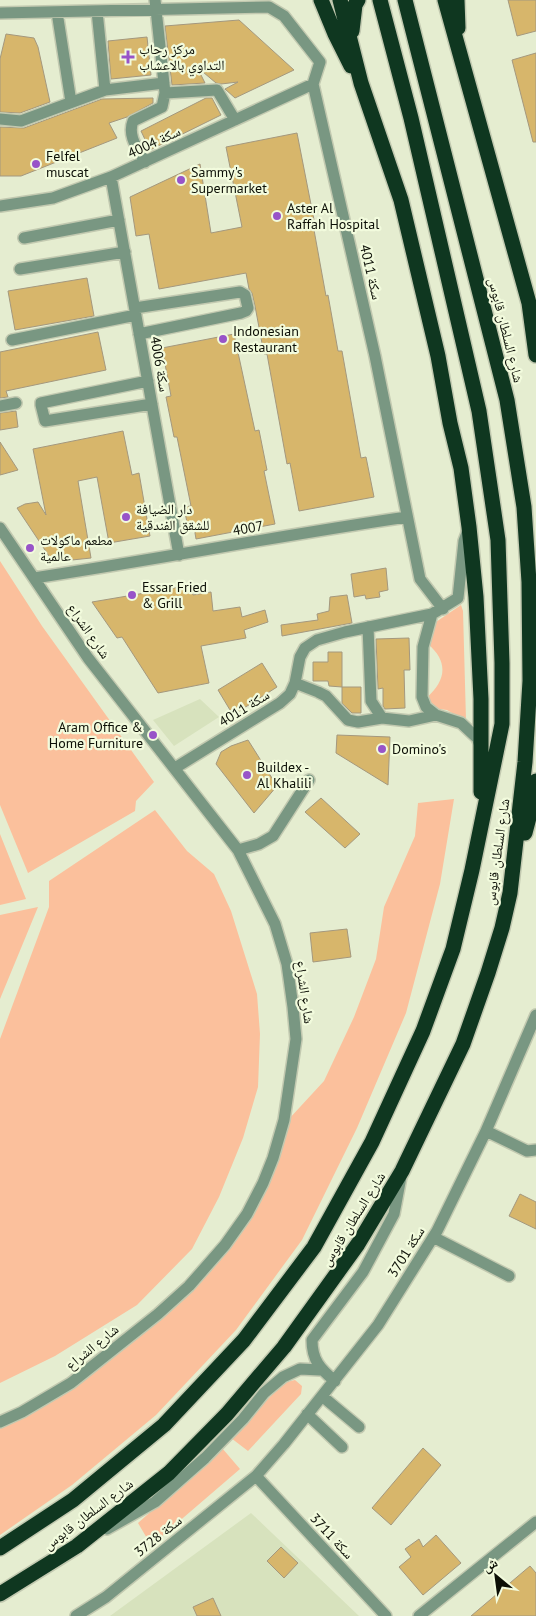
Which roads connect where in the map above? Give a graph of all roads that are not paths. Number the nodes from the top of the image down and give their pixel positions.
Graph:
1 (321, 0) edge
2 (340, 0) edge
3 (358, 0) edge
4 (380, 0) edge
5 (405, 0) edge
6 (434, 0) edge
7 (445, 0) edge
8 (457, 0) edge
9 (156, 5) edge
10 (97, 11) junction
11 (57, 12) junction
12 (0, 14) edge
13 (351, 42) junction
14 (458, 47) junction
15 (360, 83) junction
16 (314, 84) junction
17 (164, 88) junction
18 (104, 90) junction
19 (71, 102) junction
20 (0, 119) edge
21 (235, 120) junction
22 (145, 162) junction
23 (111, 178) junction
24 (0, 206) edge
25 (119, 220) junction
26 (24, 238) dead end
27 (125, 252) junction
28 (20, 270) dead end
29 (135, 312) junction
30 (139, 334) junction
31 (12, 340) dead end
32 (536, 355) edge
33 (148, 381) junction
34 (16, 402) dead end
35 (152, 404) junction
36 (0, 406) edge
37 (407, 518) junction
38 (469, 527) junction
39 (0, 528) edge
40 (179, 556) junction
41 (34, 578) junction
42 (443, 609) junction
43 (432, 614) junction
44 (368, 628) junction
45 (295, 683) junction
46 (436, 715) junction
47 (382, 718) junction
48 (481, 750) junction
49 (175, 768) junction
50 (309, 780) dead end
51 (536, 781) edge
52 (238, 850) junction
53 (472, 870) junction
54 (510, 893) junction
55 (536, 1015) edge
56 (486, 1131) junction
57 (536, 1150) edge
58 (402, 1171) junction
59 (433, 1237) junction
60 (509, 1276) dead end
61 (320, 1370) junction
62 (335, 1381) junction
63 (322, 1396) junction
64 (307, 1414) junction
65 (0, 1422) edge
66 (359, 1427) dead end
67 (342, 1447) dead end
68 (256, 1476) junction
69 (536, 1522) edge
70 (77, 1546) junction
71 (0, 1548) edge
72 (0, 1594) edge
73 (76, 1616) edge
74 (386, 1616) edge
75 (420, 1616) edge

1 - 15 highway
2 - 13 highway
3 - 13 highway
4 - 53 highway, شارع السلطان قابوس
5 - 54 highway, شارع السلطان قابوس
6 - 14 highway
7 - 14 highway
8 - 14 highway
9 - 10 street
9 - 16 street, سكة 4011
9 - 17 street
10 - 11 street
10 - 18 street
11 - 12 street
11 - 19 street
13 - 15 highway
14 - 32 highway
15 - 38 highway
16 - 21 street, سكة 4004
16 - 37 street, سكة 4011
17 - 18 street
17 - 21 street
17 - 22 street
18 - 19 street
19 - 20 street
21 - 22 street, سكة 4004
22 - 23 street, سكة 4004
23 - 24 street, سكة 4004
23 - 25 street, سكة 4006
25 - 26 street
25 - 27 street, سكة 4006
27 - 28 street
27 - 29 street, سكة 4006
29 - 30 street, سكة 4006
29 - 30 street
29 - 31 street
30 - 33 street, سكة 4006
33 - 35 street, سكة 4006
33 - 35 street
34 - 36 street
35 - 40 street, سكة 4006
37 - 40 street, 4007
37 - 42 street, سكة 4011
38 - 42 street, سكة 4011
38 - 48 highway
39 - 41 street, شارع الشراع
40 - 41 street, 4007
41 - 49 street, شارع الشراع
42 - 43 street, سكة 4011
43 - 44 street, سكة 4011
43 - 46 street
44 - 45 street, سكة 4011
44 - 47 street
45 - 47 street
45 - 49 street, سكة 4011
46 - 47 street
46 - 48 street
48 - 53 highway
49 - 52 street, شارع الشراع
50 - 52 street
51 - 54 highway
52 - 65 street, شارع الشراع
53 - 71 highway, شارع السلطان قابوس
54 - 58 highway, شارع السلطان قابوس
55 - 56 street, سكة 3701
56 - 57 street
56 - 59 street, سكة 3701
58 - 61 street
58 - 70 highway, شارع السلطان قابوس
59 - 60 street
59 - 62 street, سكة 3701
61 - 62 street
61 - 70 street
62 - 63 street, سكة 3701
63 - 64 street, سكة 3701
63 - 66 street
64 - 67 street
64 - 68 street, سكة 3701
68 - 73 street, سكة 3728
68 - 74 street, سكة 3711
69 - 75 street
70 - 72 highway, شارع السلطان قابوس

